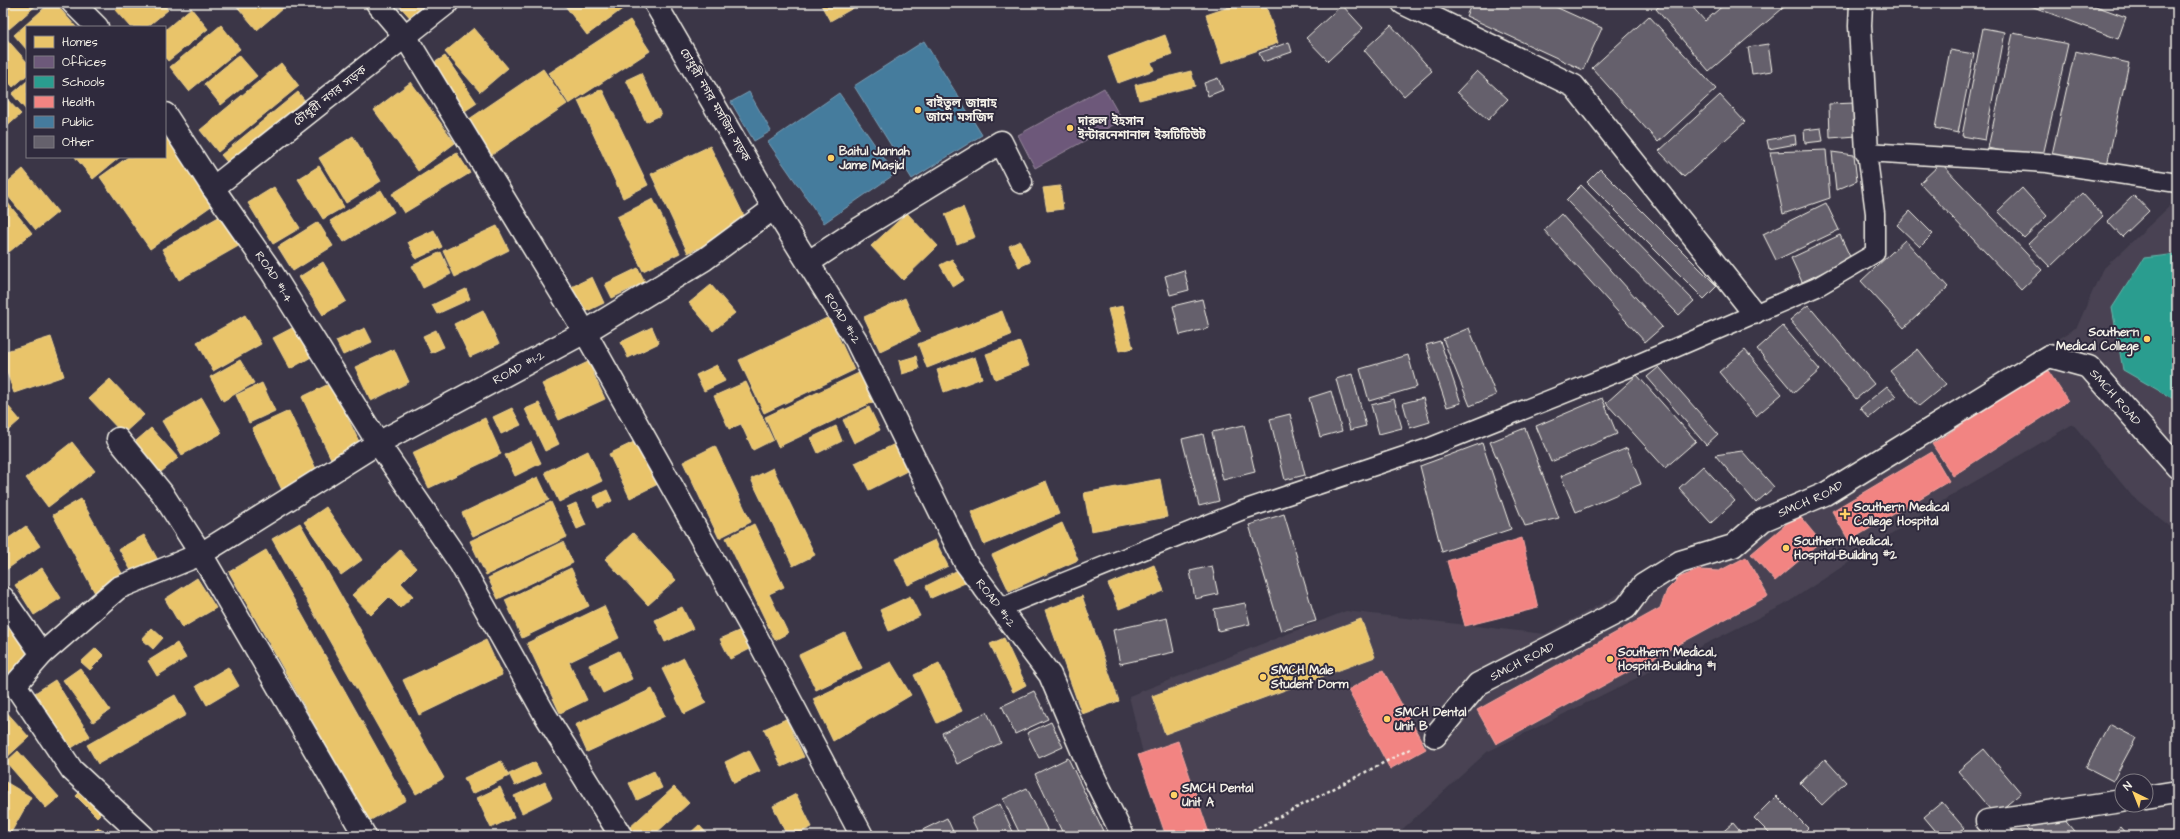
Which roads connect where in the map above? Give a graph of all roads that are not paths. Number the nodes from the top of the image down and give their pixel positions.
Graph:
1 (73, 3) edge
2 (377, 3) edge
3 (448, 3) edge
4 (655, 3) edge
5 (1403, 3) edge
6 (1861, 3) edge
7 (96, 26) edge
8 (405, 36) junction
9 (166, 116) edge
10 (1867, 152) junction
11 (1021, 182) dead end
12 (2177, 182) edge
13 (213, 188) junction
14 (774, 208) junction
15 (809, 262) junction
16 (1754, 313) junction
17 (585, 332) junction
18 (118, 439) dead end
19 (378, 443) junction
20 (2177, 467) edge
21 (201, 554) junction
22 (3, 598) edge
23 (1000, 608) junction
24 (42, 654) junction
25 (1435, 736) road end
26 (2177, 792) edge
27 (2154, 796) edge
28 (2114, 801) edge
29 (143, 836) edge
30 (365, 836) edge
31 (621, 836) edge
32 (862, 836) edge
33 (1123, 836) edge
34 (2002, 836) edge

1 - 7 street
2 - 8 street
3 - 8 street, চৌধুরী নগর সড়ক
4 - 14 street, চোধুরী নগর মসজিদ সড়ক
5 - 16 street
6 - 10 street
8 - 13 street, চৌধুরী নগর সড়ক
8 - 17 street
9 - 13 street, ROAD #1-4
10 - 12 lane
10 - 16 lane
11 - 15 street
13 - 19 street, ROAD #1-4
14 - 15 street, ROAD #1-2
14 - 17 street, ROAD #1-2
15 - 23 street, ROAD #1-2
16 - 23 lane
17 - 19 street, ROAD #1-2
17 - 32 street
18 - 21 street
19 - 21 street, ROAD #1-2
19 - 31 street, ROAD #1-4
20 - 25 street, SMCH ROAD
21 - 24 street, ROAD #1-2
21 - 30 street
22 - 24 street
23 - 33 street, ROAD #1-2
24 - 29 street, ROAD #1-2
26 - 27 street
28 - 34 street

